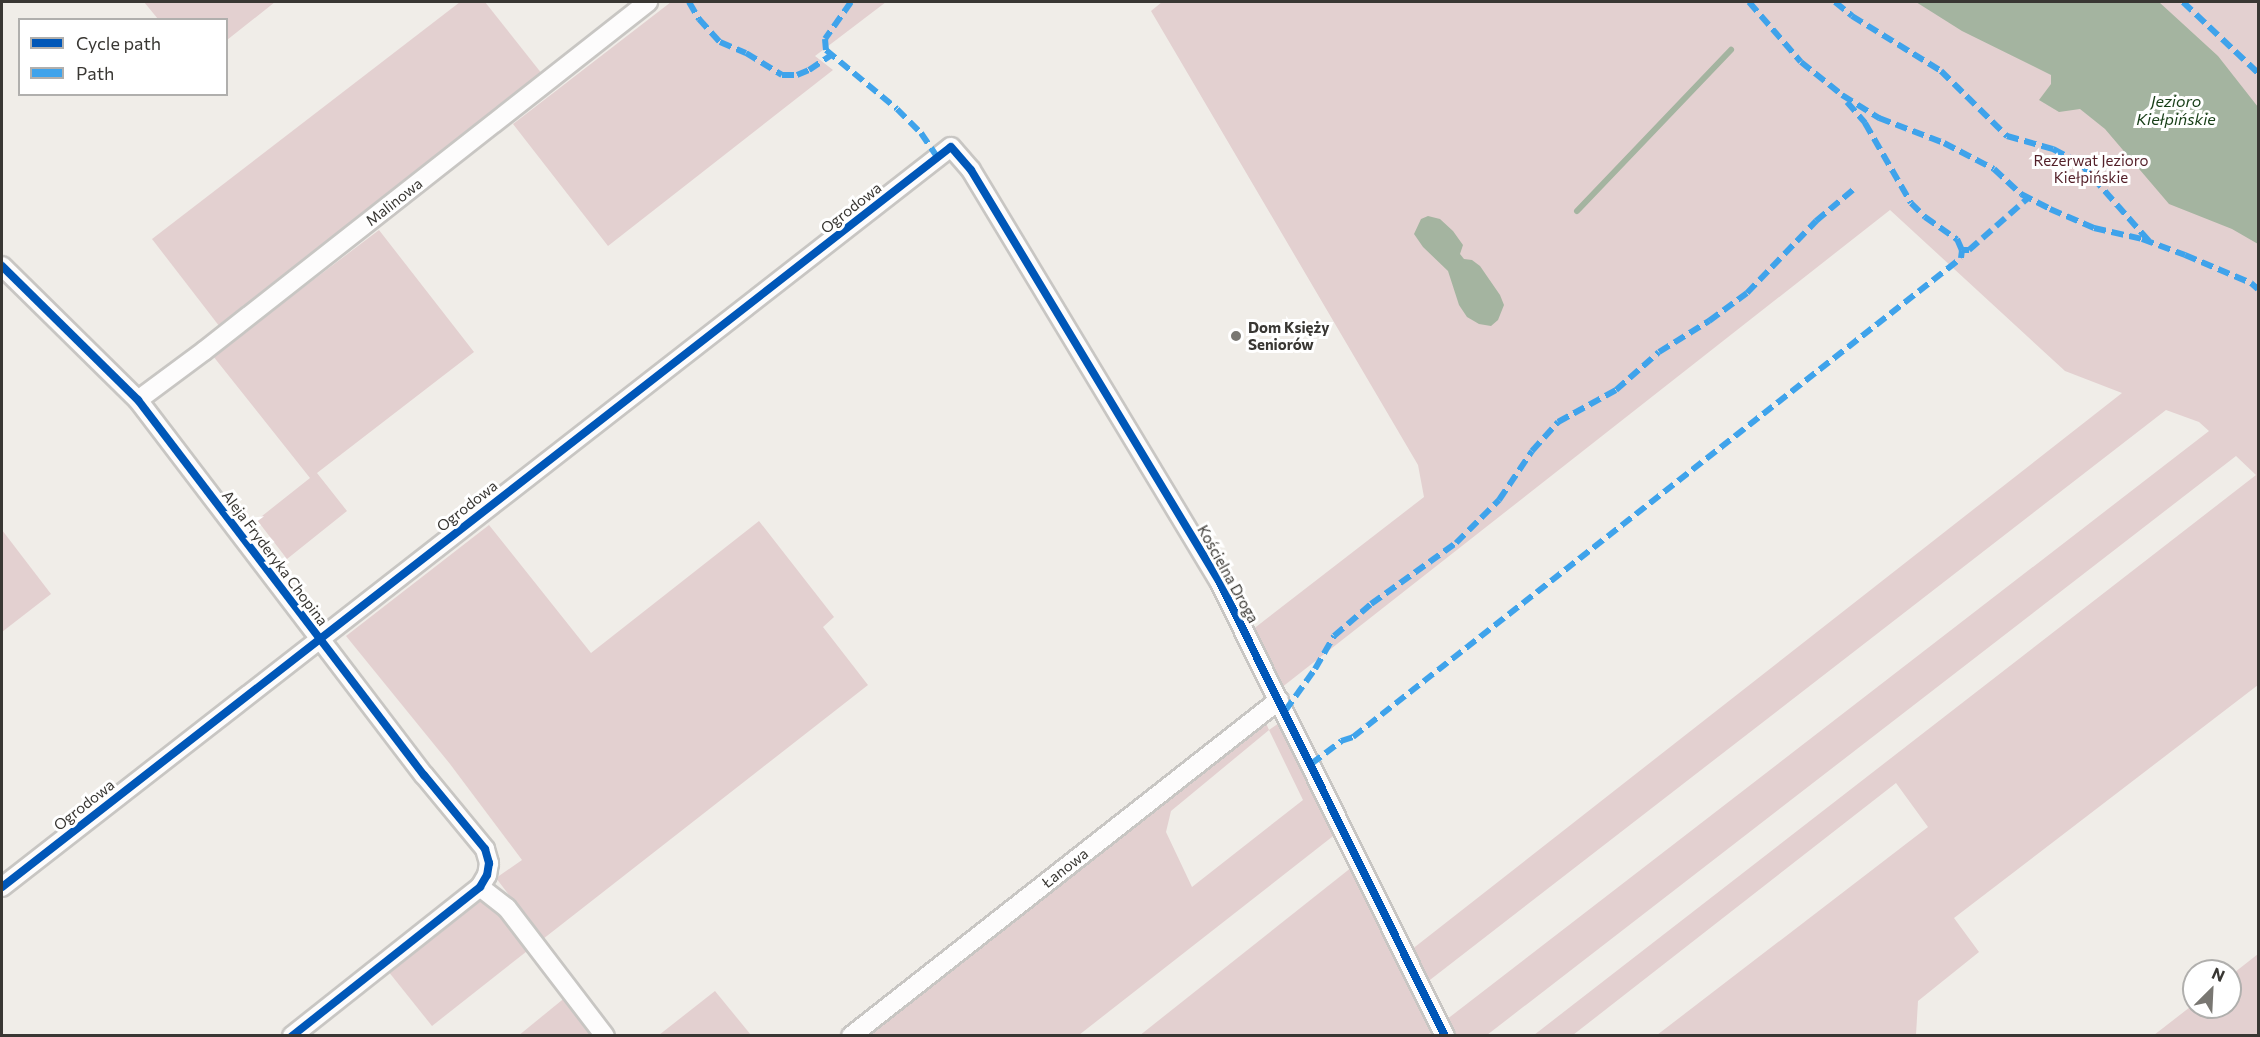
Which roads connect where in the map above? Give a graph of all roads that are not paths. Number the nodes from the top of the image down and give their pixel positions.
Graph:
1 (648, 2) edge
2 (951, 147) joint
3 (2, 266) edge
4 (138, 400) junction
5 (319, 638) junction
6 (1279, 699) junction
7 (2, 887) edge
8 (480, 887) junction
9 (292, 1035) edge
10 (605, 1035) edge
11 (851, 1035) edge
12 (1445, 1035) edge

1 - 4 street, Malinowa
2 - 5 street, Ogrodowa
2 - 6 street, Kościelna Droga
3 - 4 street, Aleja Fryderyka Chopina
4 - 5 street, Aleja Fryderyka Chopina
5 - 7 street, Ogrodowa
5 - 8 street, Aleja Fryderyka Chopina
6 - 11 street, Łanowa
6 - 12 street, Kościelna Droga
8 - 9 street
8 - 10 street

